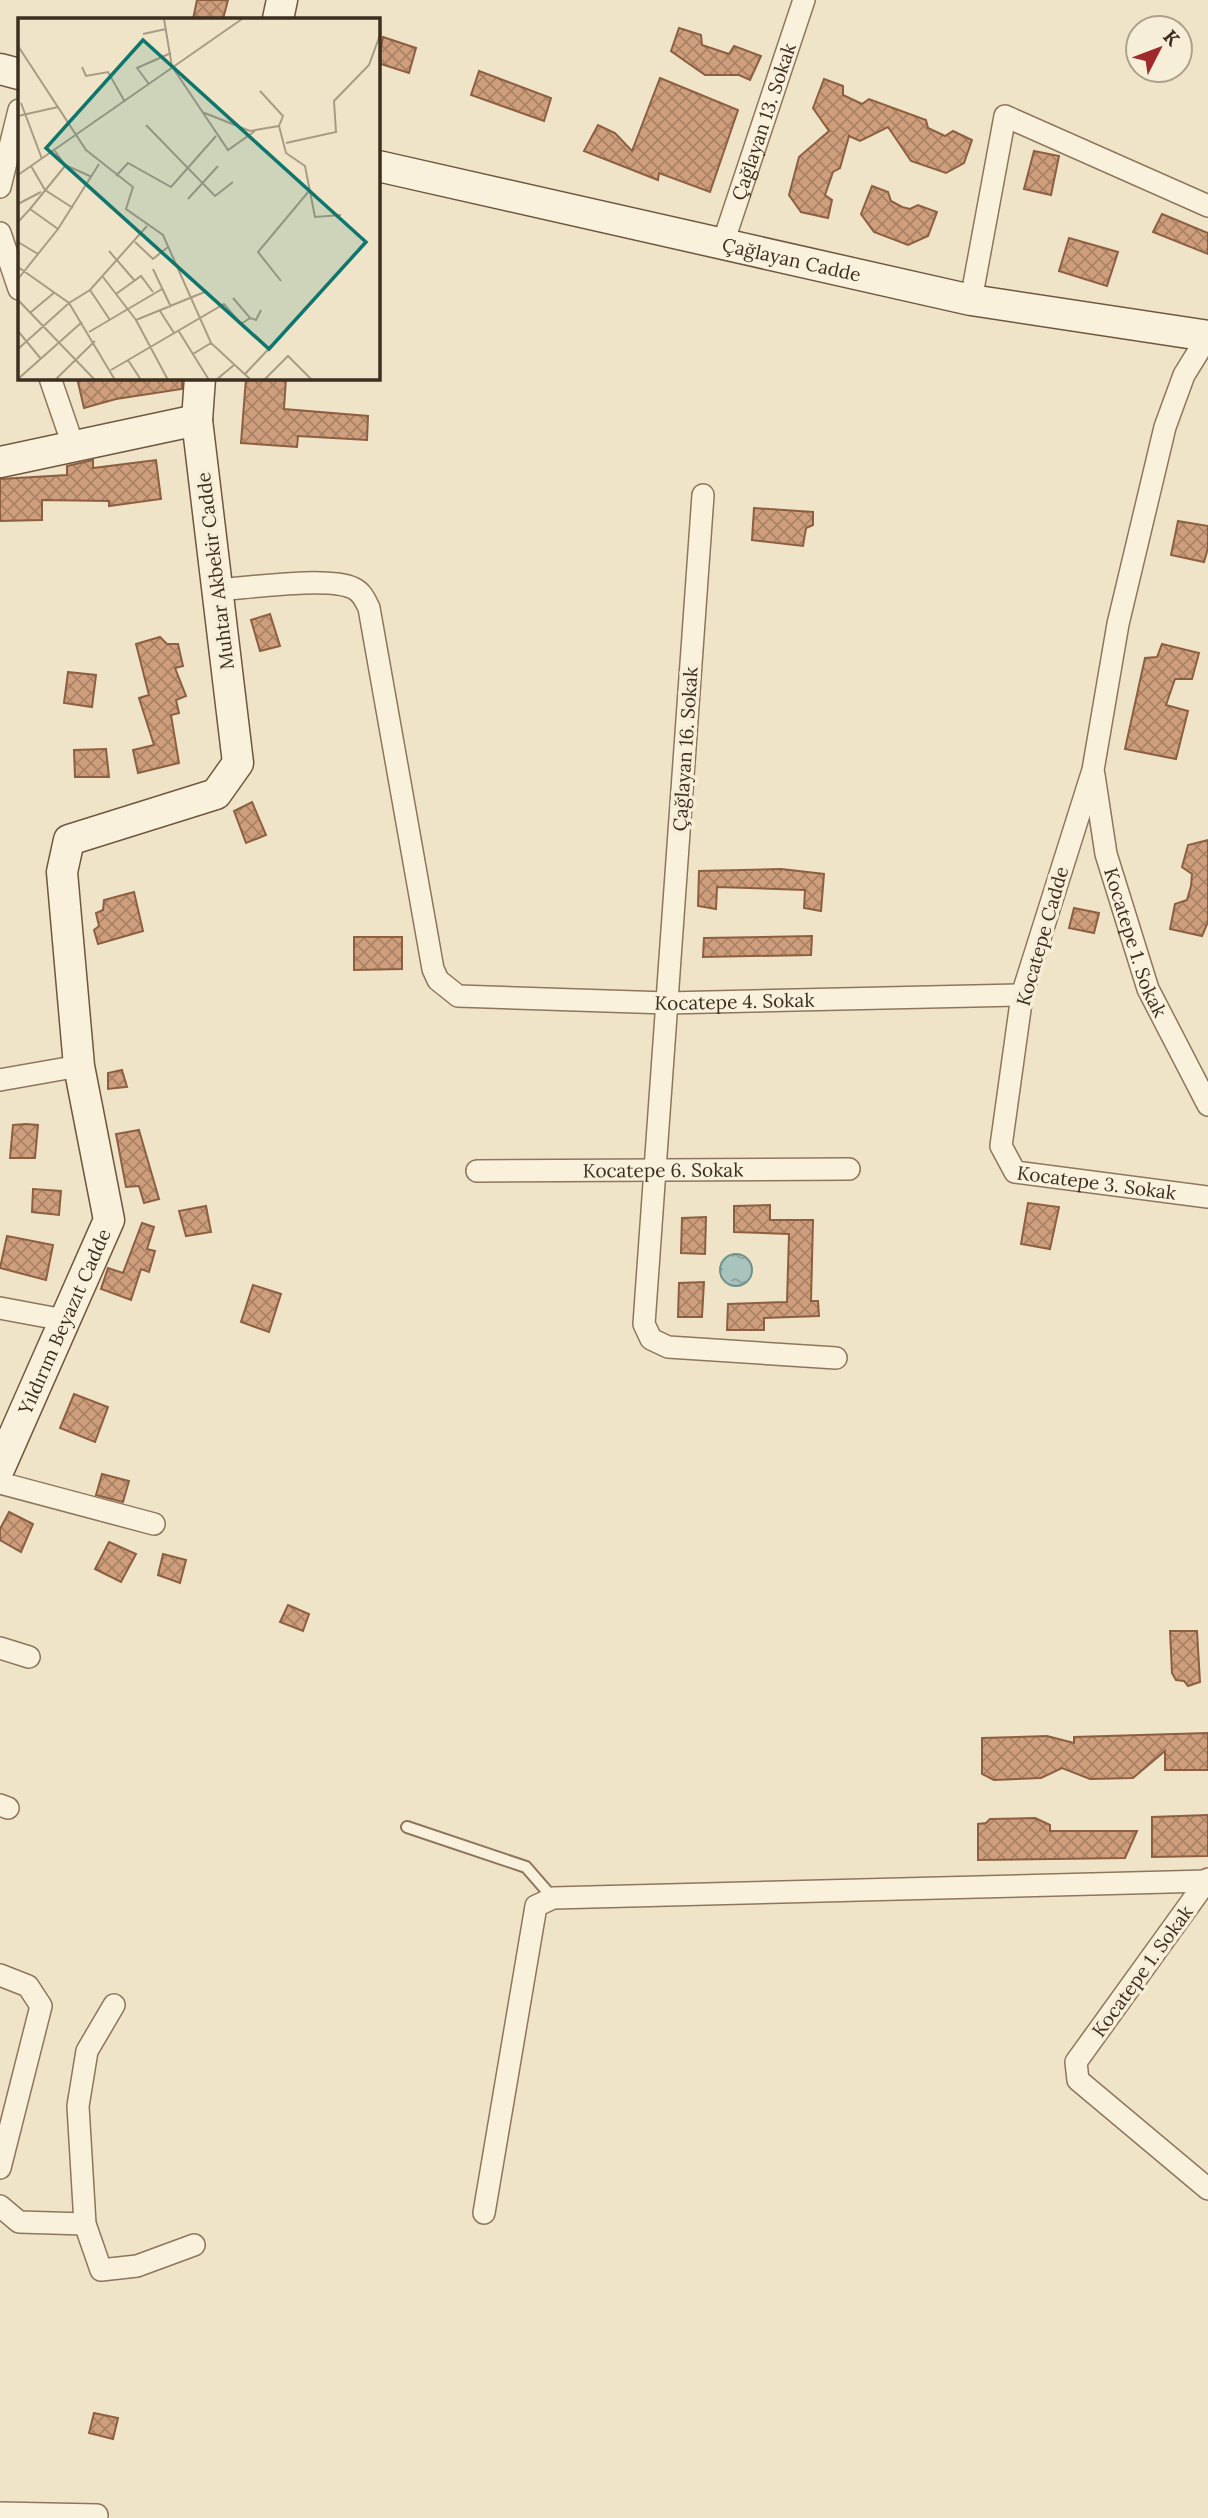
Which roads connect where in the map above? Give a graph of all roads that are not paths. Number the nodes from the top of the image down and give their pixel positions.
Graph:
1 (282, 0) edge
2 (804, 0) edge
3 (278, 18) edge
4 (0, 69) edge
5 (18, 74) edge
6 (18, 114) edge
7 (380, 166) edge
8 (0, 187) edge
9 (1208, 206) edge
10 (0, 233) edge
11 (723, 243) junction
12 (18, 286) edge
13 (971, 300) junction
14 (1208, 336) edge
15 (51, 380) edge
16 (200, 380) edge
17 (197, 420) junction
18 (74, 448) junction
19 (0, 463) edge
20 (704, 495) dead end
21 (217, 590) junction
22 (1093, 770) junction
23 (69, 841) joint
24 (1022, 995) junction
25 (667, 1003) junction
26 (79, 1066) junction
27 (0, 1080) edge
28 (1208, 1105) edge
29 (1001, 1146) joint
30 (849, 1169) dead end
31 (477, 1171) dead end
32 (656, 1171) junction
33 (1208, 1197) edge
34 (0, 1308) edge
35 (64, 1320) junction
36 (836, 1358) dead end
37 (0, 1467) edge
38 (0, 1483) edge
39 (154, 1524) dead end
40 (0, 1648) edge
41 (29, 1657) dead end
42 (407, 1827) dead end
43 (1207, 1880) edge
44 (553, 1898) junction
45 (0, 1975) edge
46 (114, 2005) dead end
47 (0, 2168) edge
48 (1208, 2189) edge
49 (0, 2206) edge
50 (484, 2213) dead end
51 (85, 2224) junction
52 (194, 2245) dead end
53 (0, 2513) edge
54 (97, 2515) dead end

1 - 3 street
2 - 11 street, Çağlayan 13. Sokak
4 - 5 street
6 - 8 street
7 - 11 street, Çağlayan Cadde
9 - 13 street
10 - 12 street
11 - 13 street, Çağlayan Cadde
13 - 14 street, Çağlayan Cadde
14 - 22 street
15 - 18 street
16 - 17 street, Muhtar Akbekir Cadde
17 - 18 street
17 - 21 street, Muhtar Akbekir Cadde
18 - 19 street
20 - 25 street, Çağlayan 16. Sokak
21 - 23 street, Muhtar Akbekir Cadde
21 - 25 street, Kocatepe 4. Sokak
22 - 24 street, Kocatepe Cadde
22 - 28 street, Kocatepe 1. Sokak
23 - 26 street, Yıldırım Beyazıt Cadde
24 - 25 street, Kocatepe 4. Sokak
24 - 29 street, Kocatepe Cadde
25 - 32 street, Çağlayan 16. Sokak
26 - 27 street
26 - 35 street, Yıldırım Beyazıt Cadde
29 - 33 street, Kocatepe 3. Sokak
30 - 32 street, Kocatepe 6. Sokak
31 - 32 street, Kocatepe 6. Sokak
32 - 36 street, Çağlayan 16. Sokak
34 - 35 street
35 - 37 street, Yıldırım Beyazıt Cadde
38 - 39 street
40 - 41 street
42 - 44 lane
43 - 44 street
43 - 48 street, Kocatepe 1. Sokak
44 - 50 street
45 - 47 street
46 - 51 street
49 - 51 street
51 - 52 street
53 - 54 street

